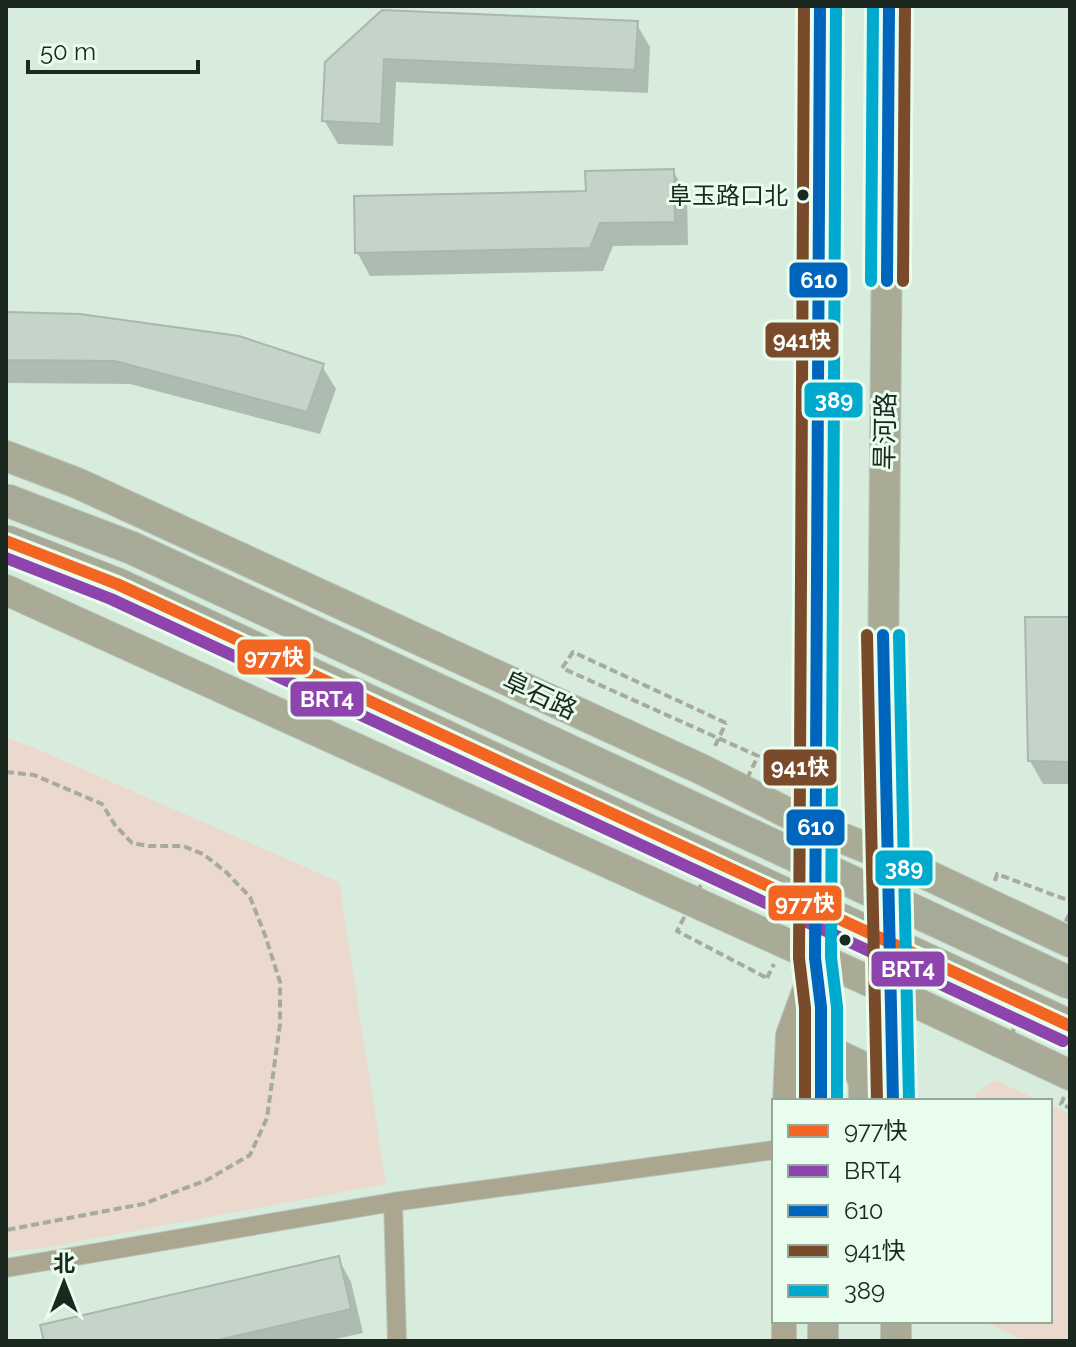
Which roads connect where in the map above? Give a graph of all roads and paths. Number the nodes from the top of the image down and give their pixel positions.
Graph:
1 (820, 6) edge
2 (889, 6) edge
3 (6, 456) edge
4 (6, 500) edge
5 (6, 541) edge
6 (6, 590) edge
7 (726, 723) dead end
8 (6, 772) edge
9 (819, 830) junction
10 (887, 856) junction
11 (997, 874) dead end
12 (703, 882) dead end
13 (1070, 901) edge
14 (1070, 913) edge
15 (1063, 943) edge
16 (815, 958) junction
17 (767, 978) dead end
18 (1070, 983) edge
19 (891, 991) junction
20 (1070, 1026) edge
21 (1014, 1029) dead end
22 (821, 1066) junction
23 (1070, 1075) edge
24 (1070, 1085) edge
25 (785, 1099) edge
26 (821, 1099) edge
27 (864, 1099) edge
28 (893, 1099) edge
29 (1061, 1104) dead end
30 (1070, 1108) edge
31 (772, 1150) edge
32 (393, 1202) junction
33 (6, 1230) edge
34 (6, 1268) edge
35 (397, 1341) edge

1 - 9 main road
2 - 10 main road, 旱河路
3 - 9 main road, 阜石路
4 - 18 highway, 阜石路, bridge
5 - 20 highway, bridge
6 - 16 main road
7 - 9 path, bridge
8 - 33 path
9 - 10 main road, 阜石路
9 - 16 main road
10 - 15 main road, 阜石路
10 - 19 main road, 旱河路
11 - 13 path
12 - 17 path, bridge
14 - 15 path, bridge
16 - 19 main road
16 - 22 main road
16 - 25 street
19 - 23 main road
19 - 28 main road, 旱河路
21 - 24 path, bridge
22 - 26 main road
22 - 27 main road
29 - 30 path
31 - 32 street
32 - 34 street
32 - 35 street

